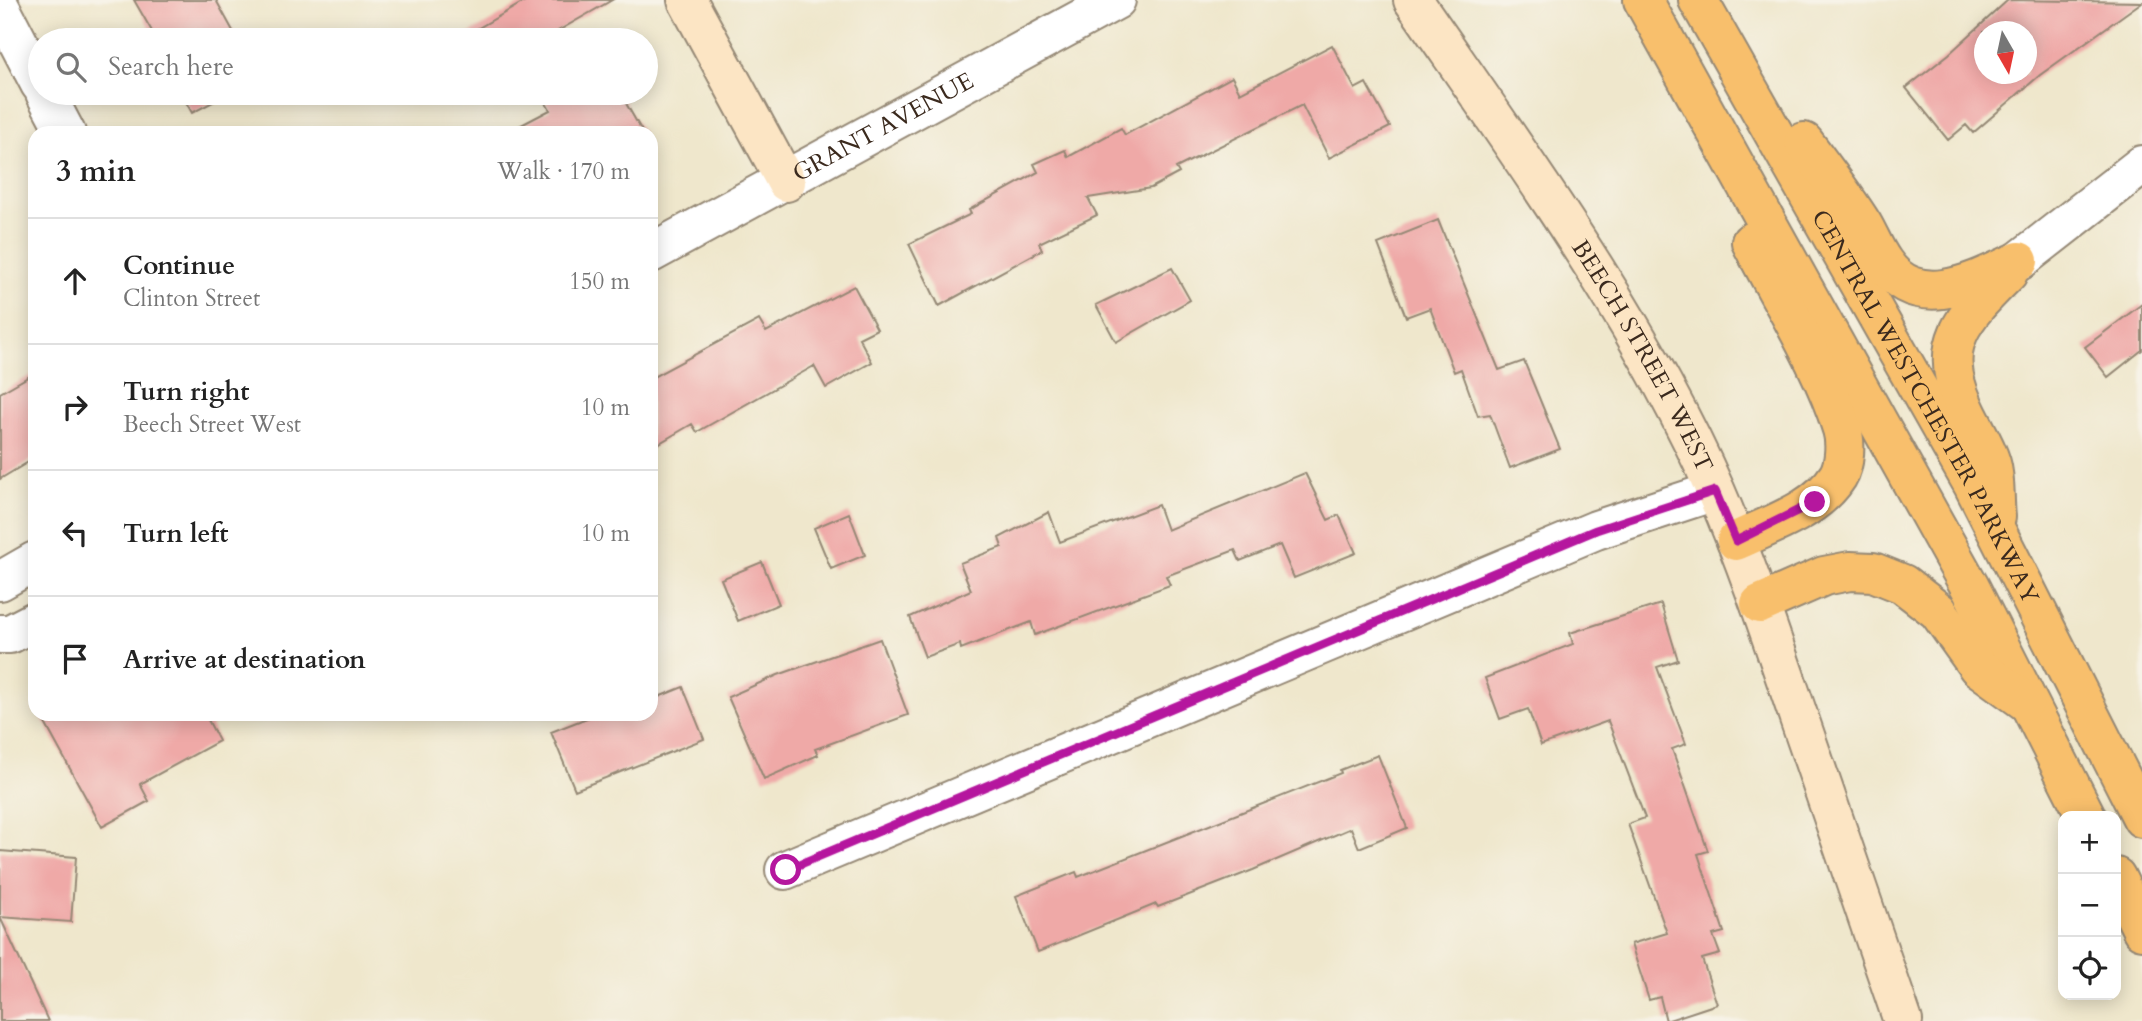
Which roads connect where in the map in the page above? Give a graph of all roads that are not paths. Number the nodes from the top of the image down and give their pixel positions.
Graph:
1 (687, 0) edge
2 (1116, 0) edge
3 (1413, 0) edge
4 (1643, 0) edge
5 (1698, 0) edge
6 (0, 7) edge
7 (1666, 40) junction
8 (28, 61) edge
9 (51, 105) edge
10 (62, 126) edge
11 (2142, 165) edge
12 (786, 181) junction
13 (658, 250) edge
14 (2019, 261) junction
15 (1715, 491) junction
16 (1997, 535) junction
17 (1736, 541) junction
18 (28, 565) edge
19 (0, 581) edge
20 (1760, 604) junction
21 (28, 625) edge
22 (0, 634) edge
23 (2031, 705) junction
24 (2101, 734) junction
25 (2142, 761) edge
26 (2084, 811) edge
27 (2142, 818) edge
28 (786, 870) dead end
29 (2121, 887) edge
30 (2142, 930) edge
31 (1903, 1021) edge

1 - 12 street
2 - 12 street, GRANT AVENUE
3 - 15 street, BEECH STREET WEST
4 - 7 main road, CENTRAL WESTCHESTER PARKWAY
5 - 14 main road
5 - 16 main road, CENTRAL WESTCHESTER PARKWAY
6 - 8 street
7 - 17 main road
7 - 23 main road, CENTRAL WESTCHESTER PARKWAY
9 - 10 street
11 - 14 street
12 - 13 street, GRANT AVENUE
14 - 16 main road
15 - 17 street, BEECH STREET WEST
15 - 28 street
16 - 24 main road, CENTRAL WESTCHESTER PARKWAY
17 - 20 street, BEECH STREET WEST
18 - 19 street
20 - 23 main road
20 - 31 street, BEECH STREET WEST
21 - 22 street
23 - 26 main road, CENTRAL WESTCHESTER PARKWAY
24 - 25 main road
24 - 27 main road, CENTRAL WESTCHESTER PARKWAY
29 - 30 main road

